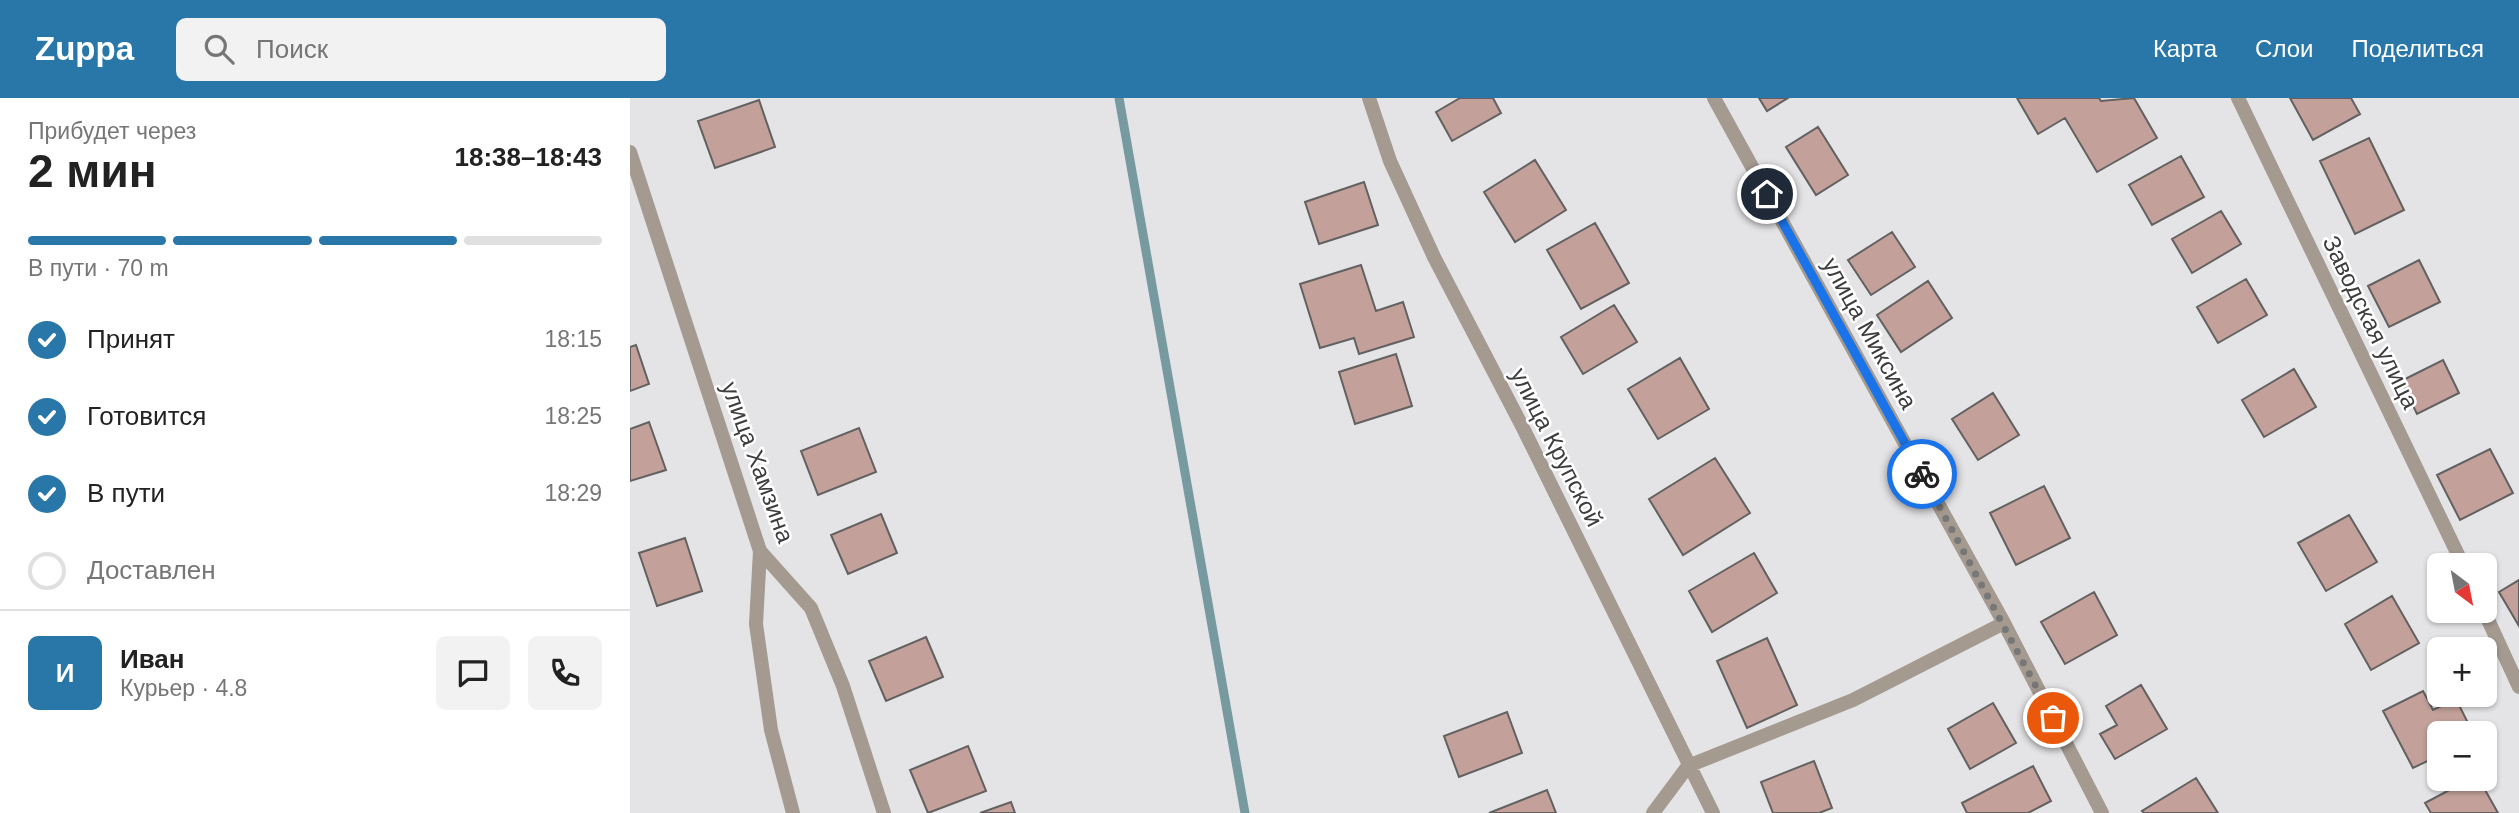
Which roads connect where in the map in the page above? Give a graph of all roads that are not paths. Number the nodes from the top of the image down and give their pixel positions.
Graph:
1 (1368, 98) edge
2 (1714, 98) edge
3 (2238, 98) edge
4 (630, 152) edge
5 (760, 551) junction
6 (2457, 553) edge
7 (2004, 623) junction
8 (2490, 623) edge
9 (2519, 687) edge
10 (1688, 766) junction
11 (793, 813) edge
12 (884, 813) edge
13 (1653, 813) edge
14 (1713, 813) edge
15 (2102, 813) edge

1 - 10 street, улица Крупской
2 - 7 street, улица Миксина
3 - 6 street, Заводская улица
4 - 5 street, улица Хамзина
5 - 11 street
5 - 12 street, улица Хамзина
7 - 10 street
7 - 15 street, улица Миксина
8 - 9 street
10 - 13 street
10 - 14 street, улица Крупской

